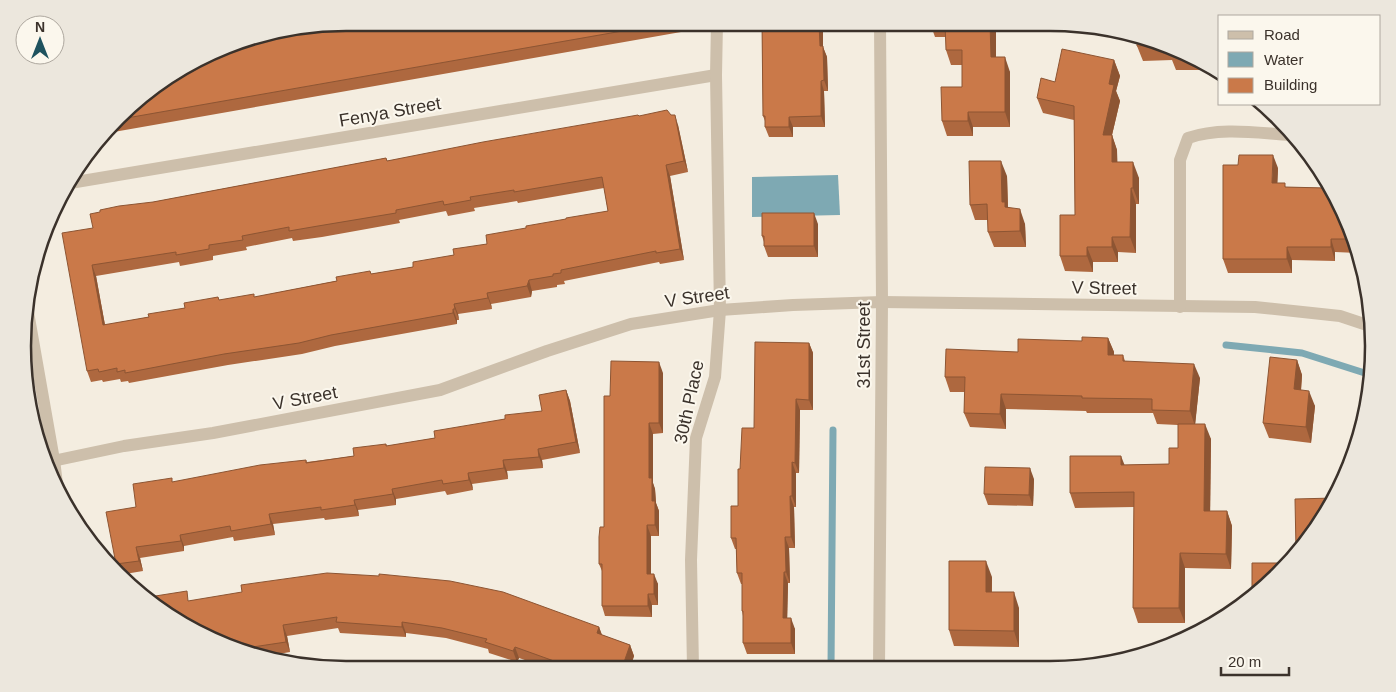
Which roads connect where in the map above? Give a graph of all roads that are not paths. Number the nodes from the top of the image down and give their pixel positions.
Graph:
1 (717, 31) edge
2 (880, 31) edge
3 (716, 75) junction
4 (1284, 135) edge
5 (77, 182) edge
6 (882, 302) junction
7 (1180, 307) junction
8 (720, 310) junction
9 (1364, 324) edge
10 (32, 335) edge
11 (49, 451) edge
12 (53, 461) edge
13 (693, 661) edge
14 (879, 661) edge

1 - 3 street, 30th Place
2 - 6 street, 31st Street
3 - 5 street, Fenya Street
3 - 8 street, 30th Place
4 - 7 street
6 - 7 street, V Street
6 - 8 street, V Street
6 - 14 street, 31st Street
7 - 9 street, V Street
8 - 12 street, V Street
8 - 13 street, 30th Place
10 - 11 street

